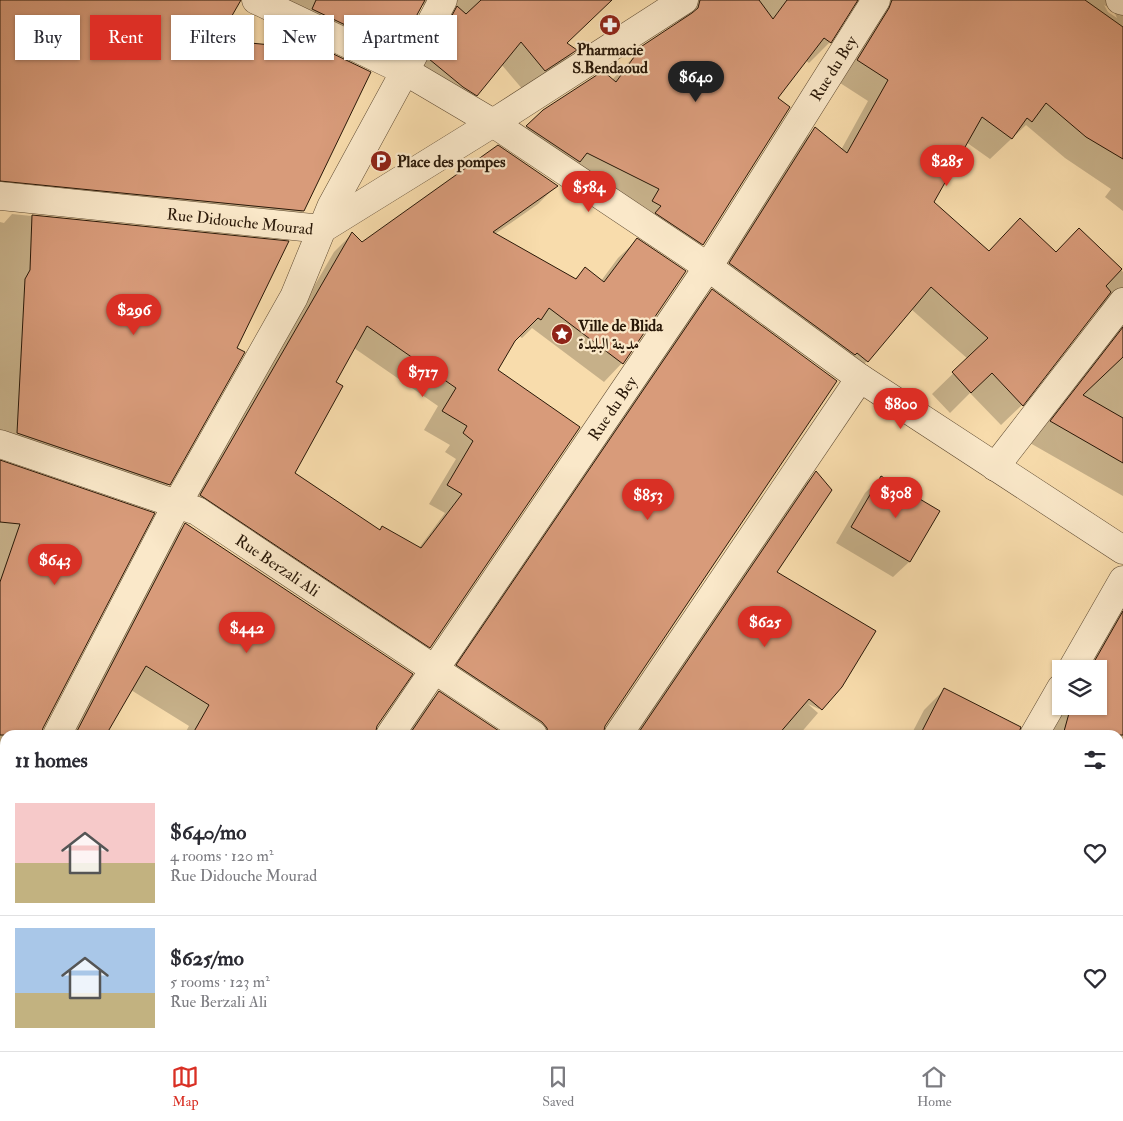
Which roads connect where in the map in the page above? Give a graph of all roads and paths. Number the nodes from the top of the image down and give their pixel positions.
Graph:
1 (256, 0) edge
2 (443, 0) edge
3 (684, 0) edge
4 (876, 0) edge
5 (405, 70) junction
6 (493, 123) junction
7 (0, 196) edge
8 (322, 229) junction
9 (708, 267) junction
10 (1123, 302) edge
11 (860, 378) junction
12 (0, 444) edge
13 (995, 467) junction
14 (178, 504) junction
15 (1123, 550) edge
16 (1123, 580) edge
17 (1077, 660) edge
18 (434, 670) junction
19 (1052, 704) edge
20 (60, 730) edge
21 (393, 730) edge
22 (525, 730) edge
23 (621, 730) edge
24 (1037, 730) edge

1 - 5 street
2 - 5 street
3 - 6 street, Rue Didouche Mourad
4 - 9 street, Rue du Bey
5 - 6 street
5 - 8 street
6 - 8 street, Rue Didouche Mourad
6 - 9 street
7 - 8 street, Rue Didouche Mourad
8 - 14 street
9 - 11 street
9 - 18 street, Rue du Bey
10 - 13 street
11 - 13 street
11 - 23 street
12 - 14 street, Rue Berzali Ali
13 - 15 street
14 - 18 street, Rue Berzali Ali
14 - 20 street
16 - 17 street
18 - 21 street, Rue du Bey
18 - 22 street, Rue Berzali Ali
19 - 24 street

